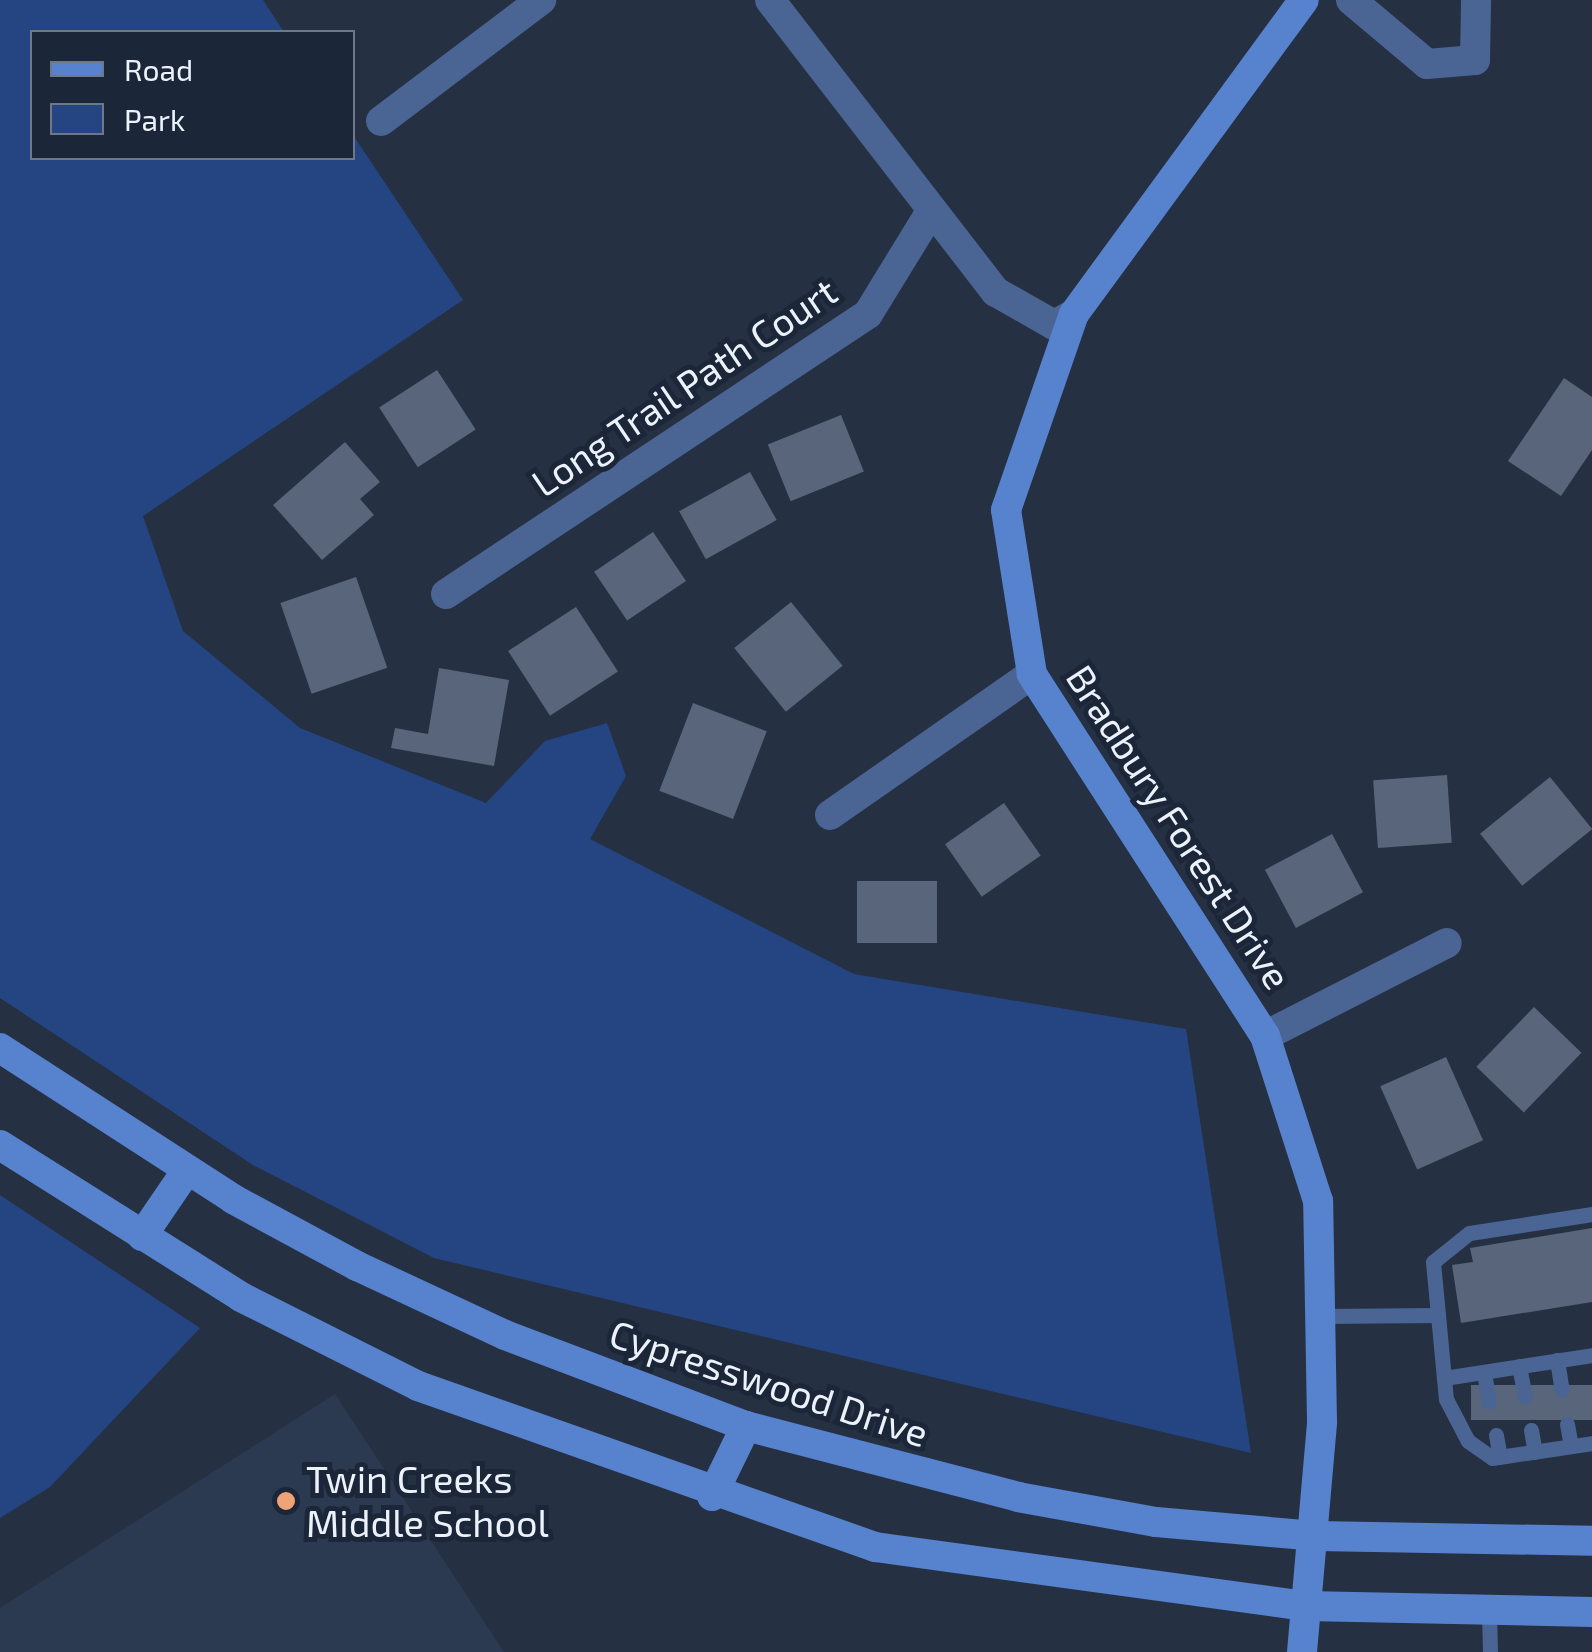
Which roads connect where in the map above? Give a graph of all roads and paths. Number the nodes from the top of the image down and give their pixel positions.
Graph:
1 (540, 0) edge
2 (770, 0) edge
3 (1304, 0) edge
4 (1351, 0) edge
5 (1476, 0) edge
6 (381, 121) dead end
7 (931, 211) junction
8 (1074, 314) junction
9 (446, 594) dead end
10 (1032, 674) junction
11 (830, 815) dead end
12 (1446, 944) dead end
13 (1265, 1036) junction
14 (0, 1048) edge
15 (0, 1145) edge
16 (187, 1170) junction
17 (1592, 1214) edge
18 (142, 1236) junction
19 (1438, 1315) junction
20 (1322, 1316) junction
21 (1592, 1355) edge
22 (1557, 1360) junction
23 (1519, 1366) junction
24 (1484, 1372) junction
25 (1444, 1378) junction
26 (1562, 1390) dead end
27 (1525, 1396) dead end
28 (1490, 1402) dead end
29 (1567, 1424) dead end
30 (746, 1426) junction
31 (1530, 1430) dead end
32 (1496, 1435) dead end
33 (1592, 1443) edge
34 (1571, 1446) junction
35 (1534, 1452) junction
36 (1500, 1457) junction
37 (712, 1496) junction
38 (1317, 1536) junction
39 (1592, 1541) edge
40 (1306, 1606) junction
41 (1488, 1612) junction
42 (1592, 1612) edge
43 (1302, 1652) edge
44 (1490, 1652) edge

1 - 6 street
2 - 7 street
3 - 8 main road, Bradbury Forest Drive
4 - 5 street
7 - 8 street
7 - 9 street, Long Trail Path Court
8 - 10 main road, Bradbury Forest Drive
10 - 11 street
10 - 13 main road, Bradbury Forest Drive
12 - 13 street
13 - 20 main road, Bradbury Forest Drive
14 - 16 main road, Cypresswood Drive
15 - 18 main road
16 - 18 main road
16 - 30 main road, Cypresswood Drive
17 - 19 lane
18 - 37 main road
19 - 20 lane
19 - 25 lane
20 - 38 main road, Bradbury Forest Drive
21 - 22 lane
22 - 23 lane
22 - 26 lane
23 - 24 lane
23 - 27 lane
24 - 25 lane
24 - 28 lane
25 - 36 lane
29 - 34 lane
30 - 37 main road
30 - 38 main road, Cypresswood Drive
31 - 35 lane
32 - 36 lane
33 - 34 lane
34 - 35 lane
35 - 36 lane
37 - 40 main road
38 - 39 main road, Cypresswood Drive
38 - 40 main road, Bradbury Forest Drive
40 - 41 main road
40 - 43 main road, Bradbury Forest Drive
41 - 42 main road
41 - 44 lane

